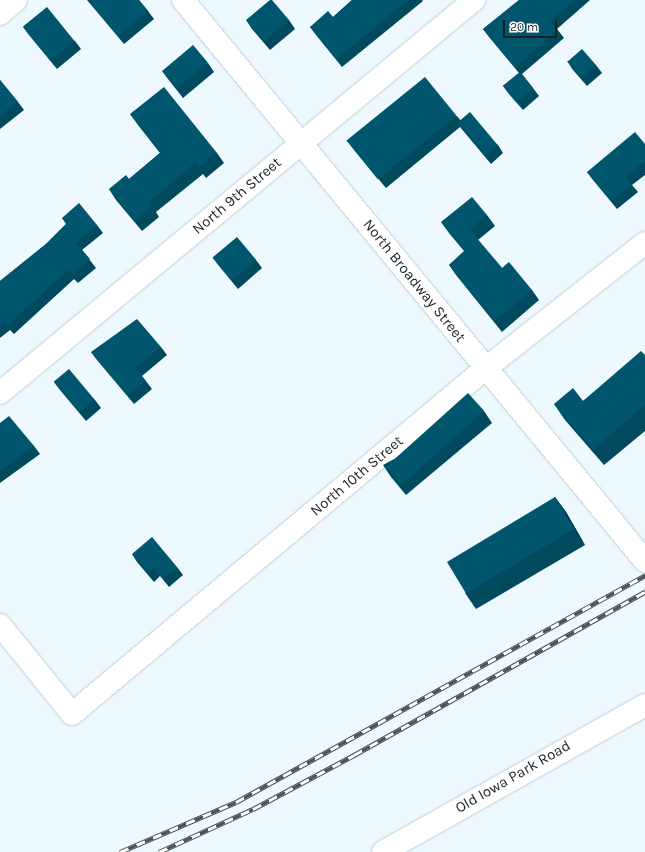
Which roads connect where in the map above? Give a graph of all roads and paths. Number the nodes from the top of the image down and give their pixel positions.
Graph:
1 (16, 0) edge
2 (183, 0) edge
3 (474, 0) edge
4 (0, 14) edge
5 (301, 143) junction
6 (645, 243) edge
7 (486, 368) junction
8 (0, 392) edge
9 (645, 561) edge
10 (0, 625) edge
11 (645, 705) edge
12 (383, 852) edge

1 - 4 street
2 - 5 street, North Broadway Street
3 - 5 street, North 9th Street
5 - 7 street, North Broadway Street
5 - 8 street, North 9th Street
6 - 7 street, North 10th Street
7 - 9 street, North Broadway Street
7 - 10 street, North 10th Street
11 - 12 street, Old Iowa Park Road

